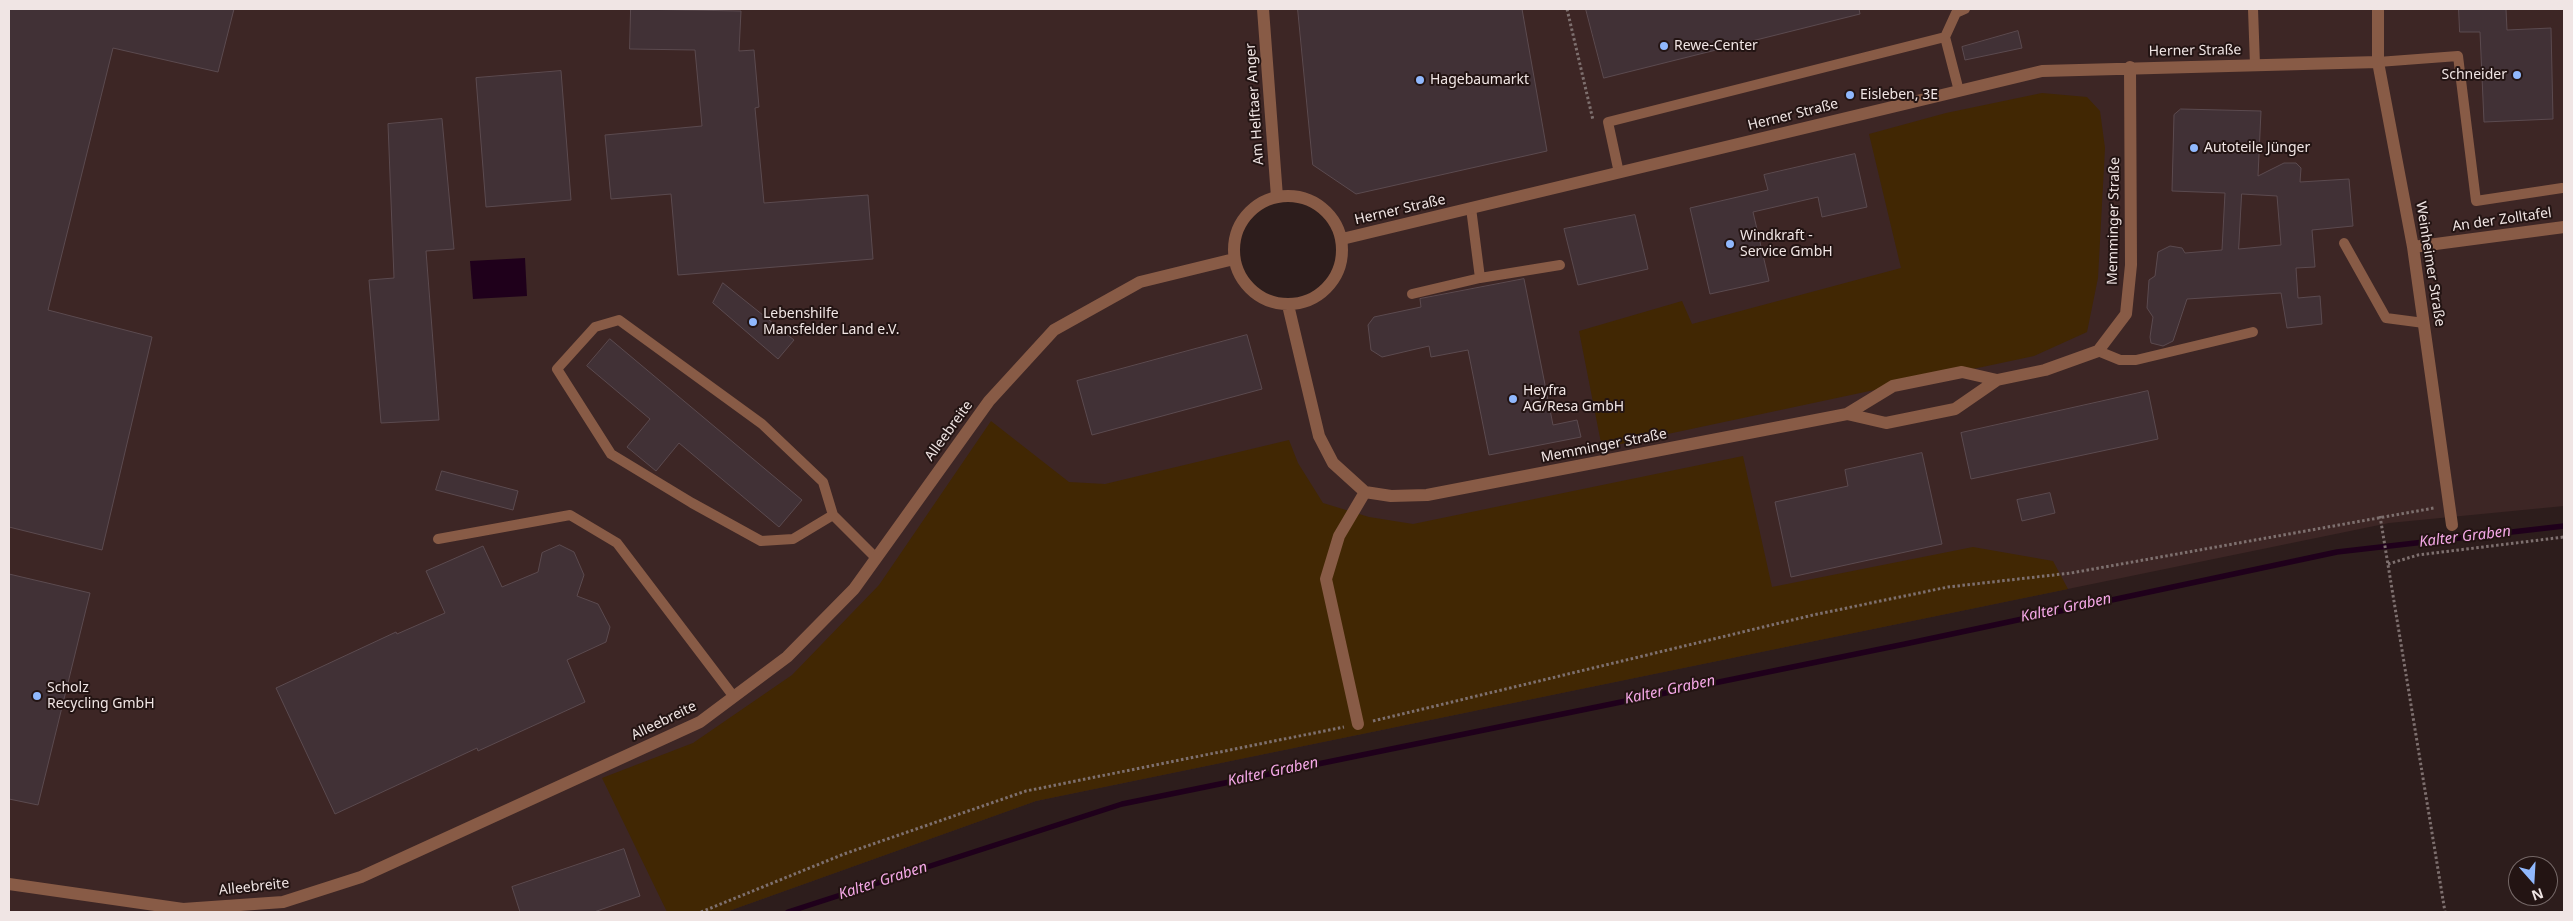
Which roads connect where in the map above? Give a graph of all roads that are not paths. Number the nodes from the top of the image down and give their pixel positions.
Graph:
1 (1263, 9) edge
2 (1965, 9) edge
3 (2253, 9) edge
4 (2378, 9) edge
5 (1945, 37) junction
6 (2378, 62) junction
7 (2255, 65) junction
8 (2130, 67) junction
9 (1959, 91) junction
10 (1619, 173) junction
11 (2562, 188) dead end
12 (1277, 197) junction
13 (1470, 208) junction
14 (2564, 227) edge
15 (1342, 239) junction
16 (2344, 243) dead end
17 (2413, 248) junction
18 (1234, 259) junction
19 (1560, 265) dead end
20 (1480, 278) junction
21 (1412, 294) dead end
22 (1288, 305) junction
23 (2424, 323) junction
24 (2253, 332) dead end
25 (2098, 351) junction
26 (1997, 380) junction
27 (1847, 414) junction
28 (1365, 492) junction
29 (833, 515) junction
30 (2452, 525) dead end
31 (438, 539) dead end
32 (876, 558) junction
33 (734, 697) junction
34 (1358, 724) road end
35 (9, 884) edge
36 (137, 908) edge

1 - 12 street, Am Helftaer Anger
2 - 5 lane
3 - 7 lane
4 - 6 street, Weinheimer Straße
5 - 9 lane
5 - 10 lane
6 - 7 street, Herner Straße
6 - 11 lane
6 - 17 street, Weinheimer Straße
7 - 8 street, Herner Straße
8 - 9 street, Herner Straße
8 - 25 street, Memminger Straße
9 - 10 street, Herner Straße
10 - 13 street, Herner Straße
12 - 15 street
12 - 18 street
13 - 15 street, Herner Straße
13 - 20 lane
14 - 17 street, An der Zolltafel
15 - 22 street
16 - 23 lane
17 - 23 street, Weinheimer Straße
18 - 22 street
18 - 32 street, Alleebreite
19 - 20 lane
20 - 21 lane
22 - 28 street
23 - 30 street, Weinheimer Straße
24 - 25 lane
25 - 26 street, Memminger Straße
26 - 27 street, Memminger Straße
26 - 27 street, Memminger Straße
27 - 28 street, Memminger Straße
28 - 34 street
29 - 29 lane
29 - 32 lane
31 - 33 lane
32 - 33 street, Alleebreite
33 - 36 street, Alleebreite
35 - 36 street, Alleebreite

